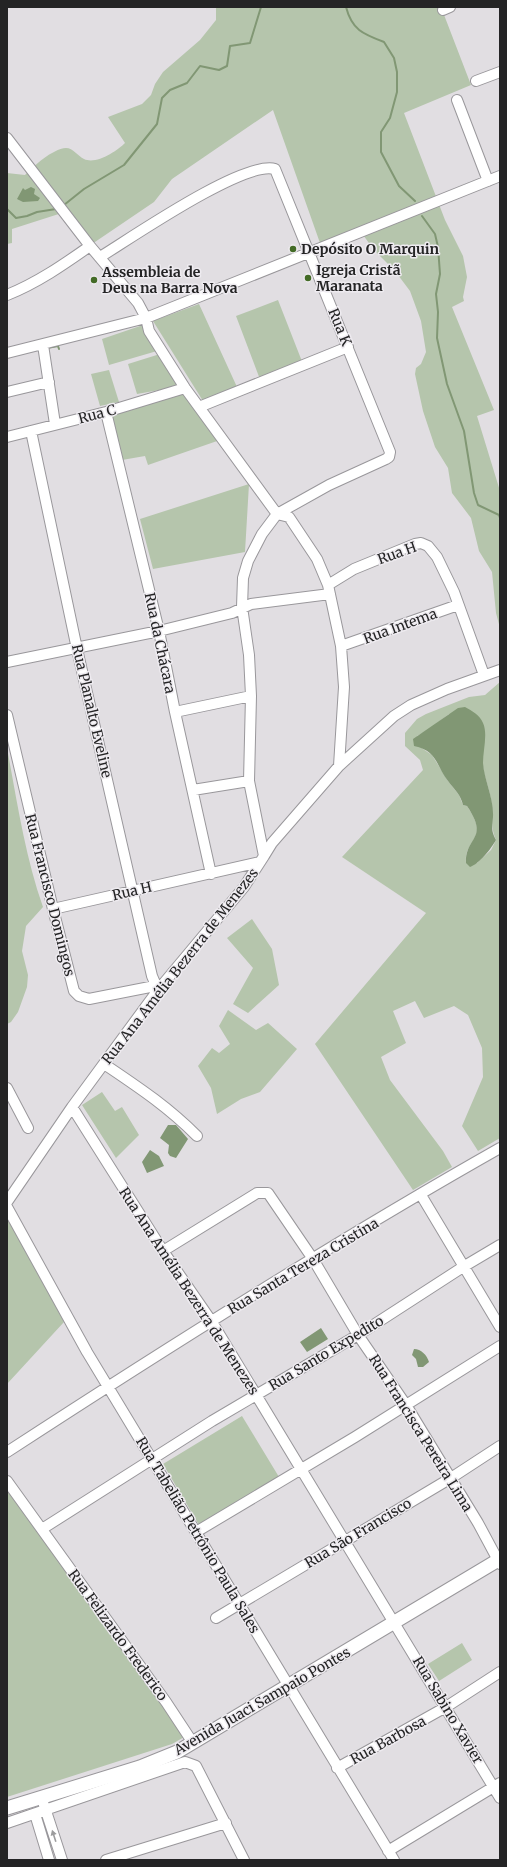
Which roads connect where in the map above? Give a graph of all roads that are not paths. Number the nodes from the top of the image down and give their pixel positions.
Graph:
1 (500, 72) edge
2 (476, 82) dead end
3 (457, 100) dead end
4 (7, 138) edge
5 (500, 176) edge
6 (488, 181) junction
7 (90, 246) junction
8 (310, 253) junction
9 (100, 257) junction
10 (7, 295) edge
11 (146, 318) junction
12 (43, 345) junction
13 (348, 347) junction
14 (7, 353) edge
15 (49, 382) junction
16 (185, 388) junction
17 (7, 392) edge
18 (199, 406) junction
19 (106, 412) junction
20 (55, 424) junction
21 (31, 431) junction
22 (7, 437) edge
23 (389, 457) joint
24 (277, 514) junction
25 (329, 589) junction
26 (458, 605) junction
27 (242, 607) junction
28 (159, 631) junction
29 (341, 646) junction
30 (77, 648) junction
31 (7, 662) edge
32 (500, 670) edge
33 (484, 676) junction
34 (251, 696) junction
35 (175, 712) junction
36 (7, 715) edge
37 (339, 766) junction
38 (249, 781) junction
39 (193, 790) junction
40 (262, 859) junction
41 (211, 874) junction
42 (133, 890) junction
43 (52, 909) junction
44 (156, 988) junction
45 (104, 1064) junction
46 (7, 1088) edge
47 (72, 1107) junction
48 (28, 1128) dead end
49 (197, 1136) dead end
50 (500, 1148) edge
51 (421, 1195) junction
52 (8, 1202) edge
53 (500, 1246) edge
54 (164, 1251) junction
55 (313, 1259) junction
56 (463, 1267) junction
57 (212, 1322) junction
58 (500, 1327) edge
59 (358, 1335) junction
60 (500, 1346) edge
61 (108, 1386) junction
62 (256, 1395) junction
63 (406, 1406) junction
64 (500, 1446) edge
65 (7, 1452) edge
66 (152, 1460) junction
67 (300, 1468) junction
68 (451, 1478) junction
69 (7, 1481) edge
70 (42, 1529) junction
71 (196, 1532) junction
72 (344, 1541) junction
73 (499, 1561) edge
74 (239, 1604) junction
75 (216, 1618) dead end
76 (395, 1623) junction
77 (500, 1672) edge
78 (288, 1687) junction
79 (446, 1707) junction
80 (193, 1743) junction
81 (188, 1763) junction
82 (337, 1768) junction
83 (497, 1785) edge
84 (42, 1797) junction
85 (500, 1798) edge
86 (7, 1808) edge
87 (46, 1811) junction
88 (35, 1814) junction
89 (7, 1823) edge
90 (226, 1823) junction
91 (388, 1850) junction
92 (49, 1860) edge
93 (62, 1860) edge
94 (106, 1860) edge
95 (244, 1860) edge
96 (394, 1860) edge

1 - 2 street
3 - 6 street
4 - 7 street
5 - 6 street
6 - 8 street
7 - 9 street
7 - 10 street
8 - 9 street, Rua K
8 - 11 street
8 - 13 street, Rua K
9 - 11 street
11 - 12 street
11 - 16 street
12 - 14 street
12 - 15 street
13 - 18 street
13 - 23 street, Rua K
15 - 17 street
15 - 20 street
16 - 18 street
16 - 19 street, Rua C
18 - 24 street
19 - 20 street, Rua C
19 - 28 street, Rua da Chácara
20 - 21 street, Rua C
21 - 22 street, Rua C
21 - 30 street, Rua Planalto Eveline
23 - 24 street, Rua Ana Amélia Bezerra de Menezes
24 - 25 street
24 - 27 street, Rua Ana Amélia Bezerra de Menezes
25 - 26 street, Rua H
25 - 27 street, Rua H
25 - 29 street
26 - 29 street, Rua Intema
26 - 33 street
27 - 28 street, Rua H
27 - 34 street, Rua Ana Amélia Bezerra de Menezes
28 - 30 street, Rua H
28 - 35 street, Rua da Chácara
29 - 37 street
30 - 31 street, Rua H
30 - 42 street, Rua Planalto Eveline
32 - 33 street
33 - 37 street
34 - 35 street
34 - 38 street, Rua Ana Amélia Bezerra de Menezes
35 - 39 street, Rua da Chácara
36 - 43 street, Rua Francisco Domingos
37 - 40 street
38 - 39 street
38 - 40 street, Rua Ana Amélia Bezerra de Menezes
39 - 41 street, Rua da Chácara
40 - 41 street, Rua H
40 - 44 street, Rua Ana Amélia Bezerra de Menezes
41 - 42 street, Rua H
42 - 43 street, Rua H
42 - 44 street, Rua Planalto Eveline
43 - 44 street, Rua Francisco Domingos
44 - 45 street, Rua Ana Amélia Bezerra de Menezes
45 - 47 street, Rua Ana Amélia Bezerra de Menezes
45 - 49 street
46 - 48 street
47 - 52 street
47 - 54 street, Rua Ana Amélia Bezerra de Menezes
50 - 51 street, Rua Santa Tereza Cristina
51 - 55 street, Rua Santa Tereza Cristina
51 - 56 street
52 - 61 street, Rua Tabelião Petrônio Paula Sales
53 - 56 street, Rua Santo Expedito
54 - 55 street, Rua Francisca Pereira Lima
54 - 57 street, Rua Ana Amélia Bezerra de Menezes
55 - 57 street, Rua Santa Tereza Cristina
55 - 59 street, Rua Francisca Pereira Lima
56 - 58 street
56 - 59 street, Rua Santo Expedito
57 - 61 street, Rua Santa Tereza Cristina
57 - 62 street, Rua Ana Amélia Bezerra de Menezes
59 - 62 street, Rua Santo Expedito
59 - 63 street, Rua Francisca Pereira Lima
60 - 63 street
61 - 65 street, Rua Santa Tereza Cristina
61 - 66 street, Rua Tabelião Petrônio Paula Sales
62 - 66 street, Rua Santo Expedito
62 - 67 street, Rua Ana Amélia Bezerra de Menezes
63 - 67 street
63 - 68 street, Rua Francisca Pereira Lima
64 - 68 street, Rua São Francisco
66 - 70 street
66 - 71 street, Rua Tabelião Petrônio Paula Sales
67 - 71 street
67 - 72 street, Rua Ana Amélia Bezerra de Menezes
68 - 72 street, Rua São Francisco
68 - 73 street, Rua Francisca Pereira Lima
69 - 70 street, Rua Felizardo Frederico
70 - 80 street, Rua Felizardo Frederico
71 - 74 street, Rua Tabelião Petrônio Paula Sales
72 - 74 street, Rua São Francisco
72 - 76 street, Rua Ana Amélia Bezerra de Menezes
73 - 76 main road, Avenida Juaci Sampaio Pontes
74 - 75 street, Rua São Francisco
74 - 78 street, Rua Tabelião Petrônio Paula Sales
76 - 78 main road, Avenida Juaci Sampaio Pontes
76 - 79 street, Rua Sabino Xavier
77 - 79 street, Rua Barbosa
78 - 80 main road, Avenida Juaci Sampaio Pontes
78 - 82 street, Rua Tabelião Petrônio Paula Sales
79 - 82 street, Rua Barbosa
79 - 83 street, Rua Sabino Xavier
80 - 81 street
80 - 84 main road, Avenida Juaci Sampaio Pontes
81 - 87 street
81 - 90 street
82 - 91 street, Rua Tabelião Petrônio Paula Sales
83 - 85 street, Rua Sabino Xavier
83 - 91 street
84 - 86 main road, Avenida Juaci Sampaio Pontes
84 - 87 street
87 - 88 street
93 -> 87 street
88 - 89 street
88 - 92 street
90 - 94 street
90 - 95 street
91 - 96 street, Rua Tabelião Petrônio Paula Sales

